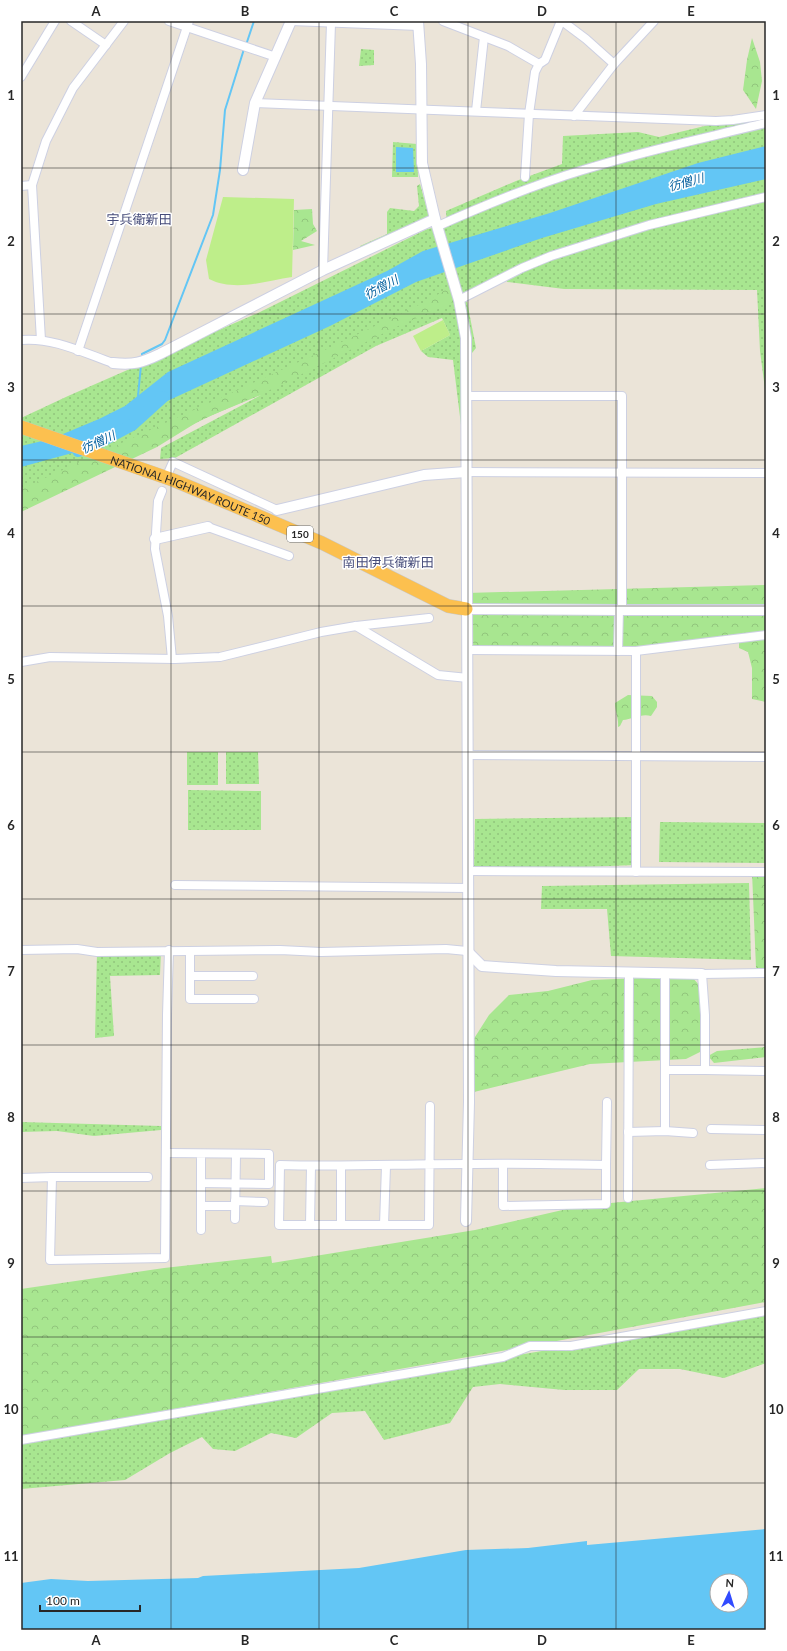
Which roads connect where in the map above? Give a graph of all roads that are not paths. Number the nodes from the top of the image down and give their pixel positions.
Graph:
1 (55, 21) edge
2 (71, 21) edge
3 (124, 21) edge
4 (169, 21) edge
5 (291, 21) edge
6 (443, 21) edge
7 (562, 21) edge
8 (654, 21) edge
9 (331, 23) junction
10 (418, 23) edge
11 (188, 24) edge
12 (484, 37) junction
13 (106, 44) junction
14 (276, 57) junction
15 (539, 64) junction
16 (614, 64) junction
17 (21, 77) edge
18 (255, 104) junction
19 (329, 106) junction
20 (421, 109) junction
21 (476, 111) junction
22 (529, 114) junction
23 (766, 115) edge
24 (574, 116) junction
25 (766, 124) edge
26 (243, 170) dead end
27 (525, 177) dead end
28 (21, 186) edge
29 (32, 186) junction
30 (766, 197) edge
31 (437, 225) junction
32 (323, 270) junction
33 (459, 300) junction
34 (21, 340) edge
35 (41, 340) junction
36 (78, 351) junction
37 (113, 363) joint
38 (466, 396) junction
39 (24, 428) edge
40 (169, 471) dead end
41 (466, 472) junction
42 (622, 473) junction
43 (766, 473) edge
44 (162, 491) dead end
45 (277, 510) joint
46 (208, 527) joint
47 (155, 539) junction
48 (289, 556) dead end
49 (466, 609) junction
50 (621, 610) junction
51 (766, 610) edge
52 (430, 618) dead end
53 (356, 626) junction
54 (766, 635) edge
55 (468, 650) junction
56 (618, 651) junction
57 (636, 651) junction
58 (172, 659) junction
59 (21, 662) edge
60 (468, 678) junction
61 (468, 755) junction
62 (636, 756) junction
63 (766, 757) edge
64 (468, 871) junction
65 (636, 872) junction
66 (766, 872) edge
67 (175, 885) dead end
68 (468, 888) junction
69 (21, 950) edge
70 (169, 950) junction
71 (190, 950) junction
72 (467, 951) junction
73 (629, 973) junction
74 (665, 973) junction
75 (766, 973) edge
76 (702, 974) junction
77 (190, 976) junction
78 (253, 976) dead end
79 (254, 999) dead end
80 (665, 1070) junction
81 (705, 1070) junction
82 (766, 1071) edge
83 (607, 1102) dead end
84 (430, 1106) dead end
85 (711, 1129) dead end
86 (766, 1130) edge
87 (628, 1132) junction
88 (665, 1132) junction
89 (693, 1134) dead end
90 (166, 1153) junction
91 (201, 1154) junction
92 (236, 1154) junction
93 (766, 1163) edge
94 (431, 1164) junction
95 (466, 1164) junction
96 (503, 1164) junction
97 (606, 1165) junction
98 (710, 1165) dead end
99 (310, 1166) junction
100 (386, 1166) junction
101 (341, 1167) junction
102 (52, 1177) junction
103 (148, 1177) dead end
104 (21, 1178) edge
105 (201, 1183) junction
106 (235, 1183) junction
107 (628, 1198) dead end
108 (264, 1202) dead end
109 (235, 1204) junction
110 (201, 1206) junction
111 (235, 1219) dead end
112 (466, 1221) dead end
113 (310, 1225) junction
114 (341, 1225) junction
115 (384, 1225) junction
116 (201, 1230) dead end
117 (766, 1311) edge
118 (21, 1440) edge

1 - 17 street
2 - 13 street
3 - 13 street
4 - 11 street
5 - 9 street
5 - 14 street
6 - 12 street
7 - 15 street
7 - 16 street
8 - 16 street
9 - 10 street
9 - 19 street
10 - 20 street
11 - 14 street
11 - 36 street
12 - 15 street
12 - 21 street
13 - 29 street
14 - 18 street
15 - 22 street
16 - 24 street
18 - 19 street
18 - 26 street
19 - 20 street
19 - 32 street
20 - 21 street
20 - 31 street
21 - 22 street
22 - 24 street
22 - 27 street
23 - 24 street
25 - 31 street
28 - 29 street
29 - 35 street
30 - 33 street
31 - 32 street
31 - 33 street
32 - 37 street
33 - 38 street
34 - 35 street
35 - 36 street
36 - 37 street
38 - 41 street
38 - 42 street
39 - 49 highway, NATIONAL HIGHWAY ROUTE 150 / 150
40 - 45 street
41 - 42 street
41 - 45 street
41 - 49 street
42 - 43 street
42 - 50 street
44 - 47 street
46 - 47 street
46 - 48 street
47 - 58 street
49 - 50 street
49 - 55 street
50 - 51 street
50 - 56 street
52 - 53 street
53 - 58 street
53 - 60 street
54 - 57 street
55 - 56 street
55 - 60 street
56 - 57 street
57 - 62 street
58 - 59 street
60 - 61 street
61 - 62 street
61 - 64 street
62 - 63 street
62 - 65 street
64 - 65 street
64 - 68 street
65 - 66 street
67 - 68 street
68 - 72 street
69 - 70 street
70 - 71 street
70 - 90 street
71 - 72 street
71 - 77 street
72 - 73 street
72 - 95 street
73 - 74 street
73 - 87 street
74 - 76 street
74 - 80 street
75 - 76 street
76 - 81 street
77 - 78 street
77 - 79 street
80 - 81 street
80 - 88 street
81 - 82 street
83 - 97 street
84 - 94 street
85 - 86 street
87 - 88 street
87 - 107 street
88 - 89 street
90 - 91 street
90 - 102 street
91 - 92 street
91 - 105 street
92 - 106 street
92 - 106 street
93 - 98 street
94 - 95 street
94 - 100 street
94 - 115 street
95 - 96 street
95 - 112 street
96 - 97 street
96 - 97 street
99 - 101 street
99 - 113 street
99 - 113 street
100 - 101 street
100 - 115 street
101 - 114 street
102 - 103 street
102 - 104 street
105 - 106 street
105 - 110 street
106 - 109 street
108 - 109 street
109 - 110 street
109 - 111 street
110 - 116 street
113 - 114 street
114 - 115 street
117 - 118 street

